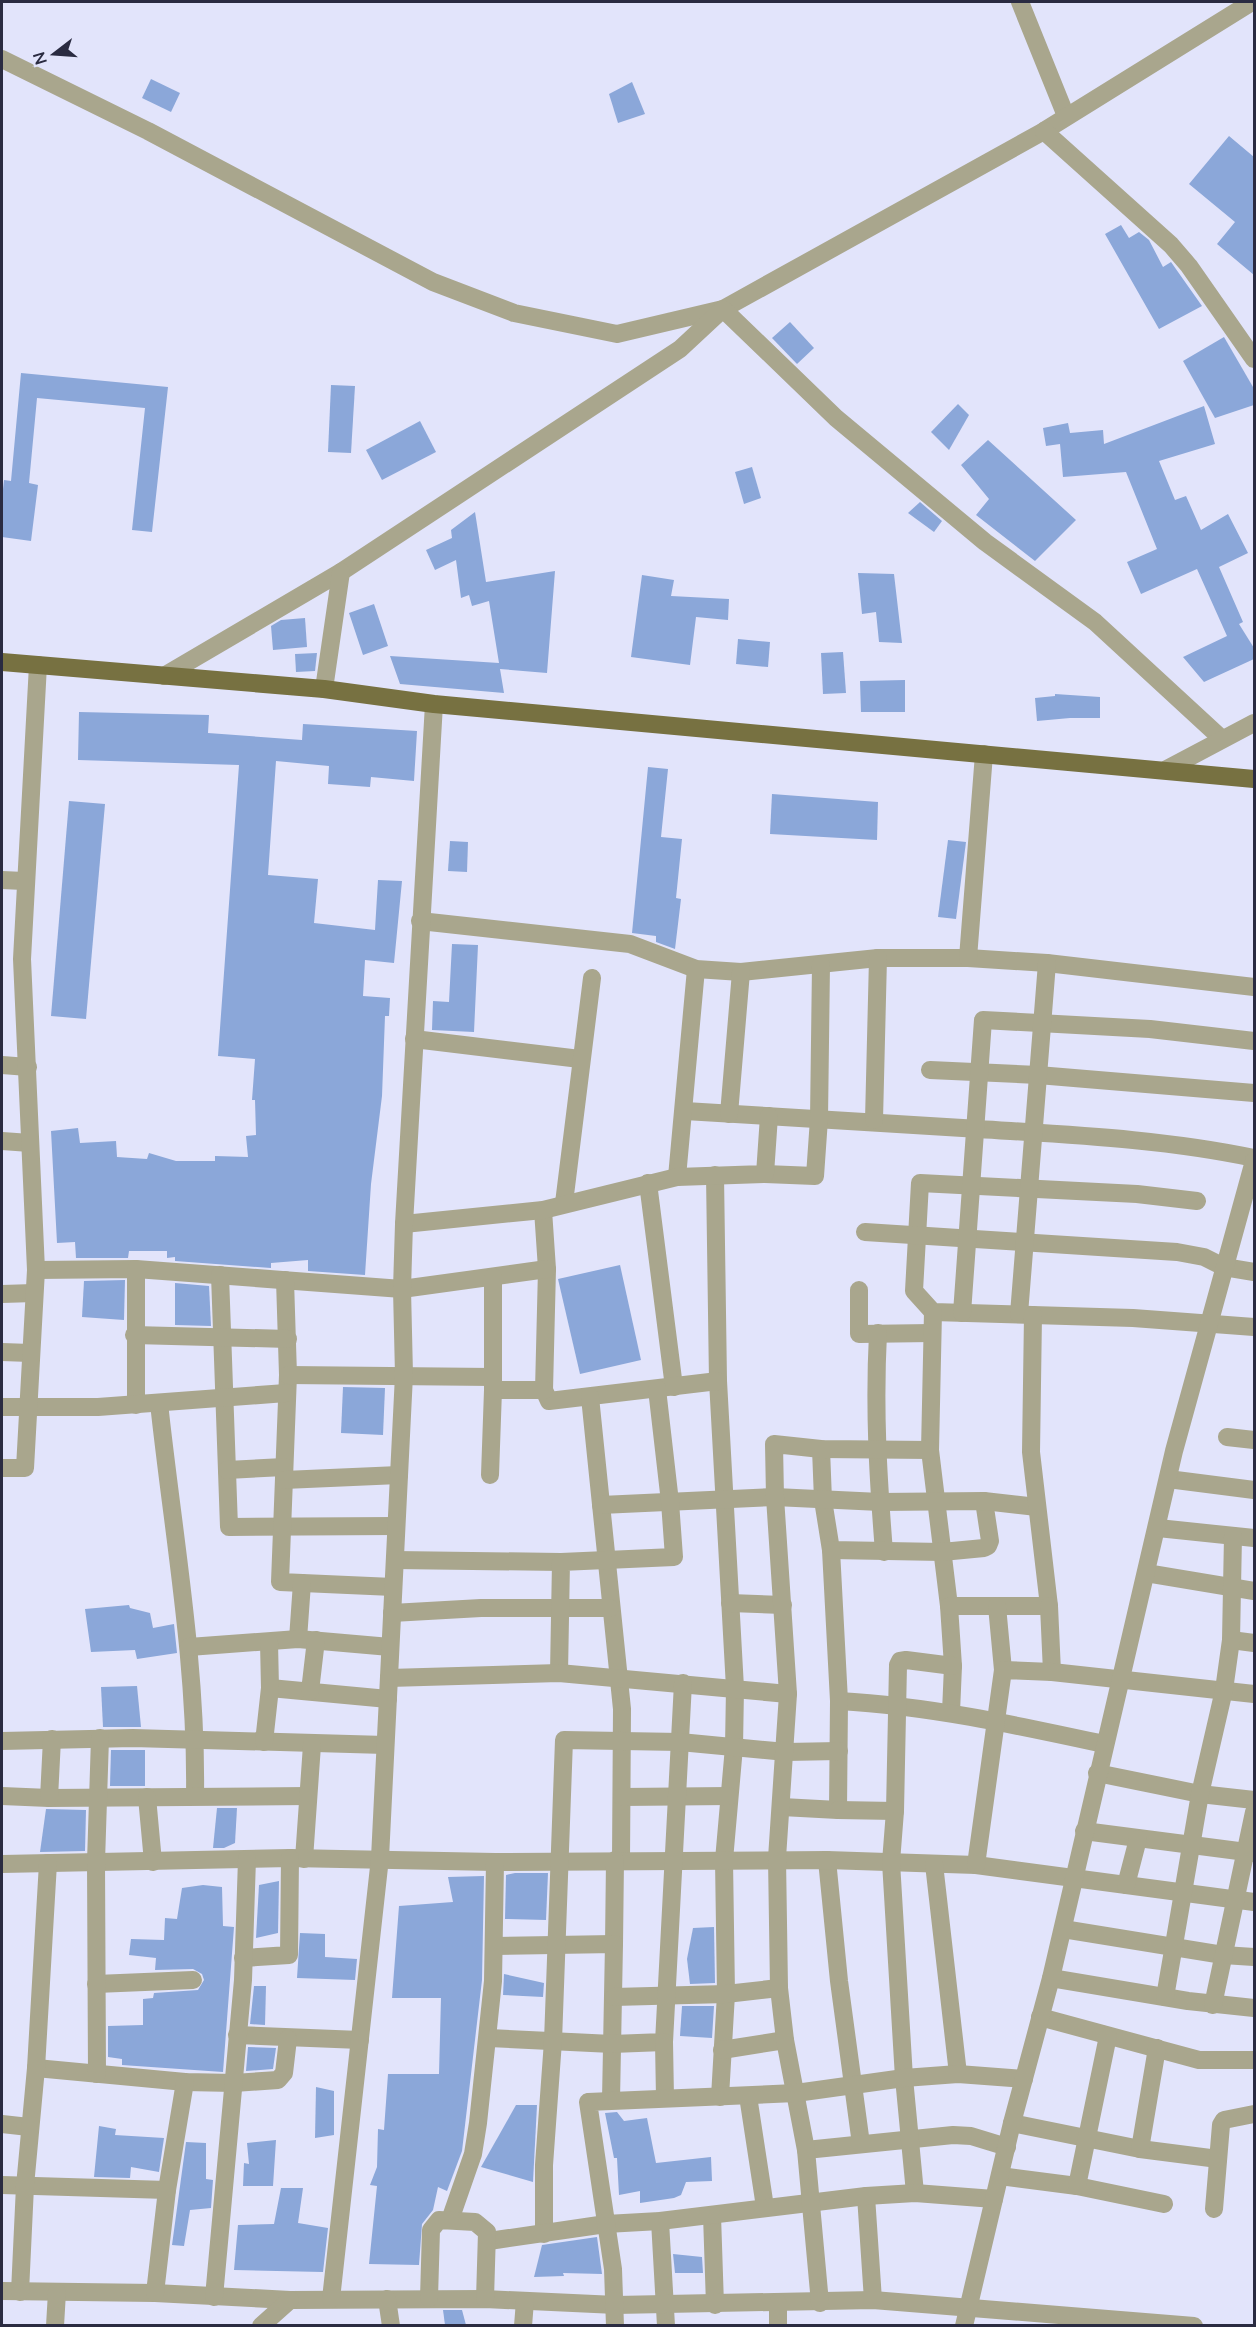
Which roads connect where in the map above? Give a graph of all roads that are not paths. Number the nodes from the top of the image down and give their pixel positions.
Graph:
1 (1020, 2) edge
2 (1252, 2) edge
3 (2, 60) edge
4 (1066, 116) junction
5 (1044, 131) junction
6 (723, 309) junction
7 (1254, 359) edge
8 (341, 572) junction
9 (2, 662) edge
10 (38, 665) junction
11 (164, 676) junction
12 (324, 689) junction
13 (434, 704) junction
14 (1254, 723) edge
15 (1222, 740) junction
16 (984, 754) junction
17 (1167, 769) junction
18 (1254, 779) edge
19 (2, 880) edge
20 (24, 881) junction
21 (420, 921) junction
22 (878, 958) junction
23 (969, 958) junction
24 (1047, 963) junction
25 (821, 965) junction
26 (696, 969) junction
27 (741, 972) junction
28 (592, 978) dead end
29 (1254, 987) edge
30 (1042, 1022) junction
31 (414, 1039) junction
32 (1254, 1041) edge
33 (580, 1059) junction
34 (2, 1065) edge
35 (28, 1067) junction
36 (930, 1070) dead end
37 (979, 1074) junction
38 (1038, 1075) junction
39 (1254, 1094) edge
40 (685, 1111) junction
41 (729, 1114) junction
42 (769, 1116) junction
43 (819, 1119) junction
44 (874, 1120) junction
45 (975, 1129) junction
46 (1034, 1132) junction
47 (2, 1141) edge
48 (30, 1143) junction
49 (1254, 1160) edge
50 (765, 1174) junction
51 (715, 1175) junction
52 (677, 1177) junction
53 (648, 1183) junction
54 (971, 1185) junction
55 (1029, 1188) junction
56 (1197, 1201) dead end
57 (564, 1203) junction
58 (543, 1210) junction
59 (1247, 1217) edge
60 (405, 1224) junction
61 (865, 1232) dead end
62 (917, 1236) junction
63 (967, 1239) junction
64 (1025, 1242) junction
65 (1224, 1267) junction
66 (136, 1269) junction
67 (547, 1269) junction
68 (36, 1270) junction
69 (1254, 1272) edge
70 (220, 1275) junction
71 (493, 1277) junction
72 (285, 1280) junction
73 (402, 1289) junction
74 (859, 1290) dead end
75 (34, 1293) junction
76 (2, 1294) edge
77 (933, 1312) junction
78 (962, 1313) junction
79 (1026, 1315) junction
80 (1208, 1324) junction
81 (1254, 1327) edge
82 (878, 1333) junction
83 (932, 1333) junction
84 (134, 1335) junction
85 (221, 1336) junction
86 (288, 1339) junction
87 (2, 1352) edge
88 (30, 1353) junction
89 (404, 1375) junction
90 (718, 1381) junction
91 (287, 1384) junction
92 (493, 1384) junction
93 (666, 1388) junction
94 (544, 1389) junction
95 (590, 1397) junction
96 (223, 1398) junction
97 (159, 1403) junction
98 (136, 1405) junction
99 (2, 1407) edge
100 (28, 1407) junction
101 (1227, 1437) dead end
102 (1254, 1440) edge
103 (821, 1449) junction
104 (875, 1450) junction
105 (930, 1450) junction
106 (2, 1468) edge
107 (227, 1470) junction
108 (284, 1474) junction
109 (399, 1475) junction
110 (490, 1475) dead end
111 (1168, 1479) junction
112 (1254, 1490) edge
113 (775, 1497) junction
114 (726, 1500) junction
115 (823, 1500) junction
116 (938, 1501) junction
117 (984, 1501) junction
118 (670, 1502) junction
119 (880, 1502) junction
120 (601, 1505) junction
121 (1037, 1507) junction
122 (396, 1526) junction
123 (281, 1528) junction
124 (1158, 1528) junction
125 (1233, 1536) junction
126 (1254, 1539) edge
127 (831, 1550) junction
128 (884, 1552) junction
129 (942, 1552) junction
130 (395, 1560) junction
131 (605, 1560) junction
132 (561, 1562) junction
133 (1146, 1573) junction
134 (302, 1583) junction
135 (393, 1587) junction
136 (1232, 1589) junction
137 (1254, 1591) edge
138 (730, 1603) junction
139 (783, 1605) junction
140 (1049, 1605) junction
141 (949, 1606) junction
142 (998, 1606) junction
143 (610, 1608) junction
144 (559, 1610) junction
145 (392, 1613) junction
146 (307, 1640) junction
147 (1231, 1640) junction
148 (269, 1642) junction
149 (1254, 1643) edge
150 (189, 1647) junction
151 (390, 1647) junction
152 (953, 1666) junction
153 (1003, 1670) junction
154 (1052, 1672) junction
155 (559, 1673) junction
156 (389, 1678) junction
157 (618, 1679) junction
158 (1119, 1681) junction
159 (683, 1683) junction
160 (270, 1688) junction
161 (735, 1688) junction
162 (1224, 1690) junction
163 (310, 1691) junction
164 (788, 1694) junction
165 (1254, 1694) edge
166 (388, 1699) junction
167 (839, 1701) junction
168 (897, 1704) junction
169 (951, 1712) junction
170 (996, 1722) junction
171 (100, 1738) junction
172 (52, 1740) junction
173 (196, 1740) junction
174 (623, 1740) junction
175 (2, 1741) edge
176 (264, 1742) junction
177 (680, 1742) junction
178 (1104, 1744) junction
179 (312, 1745) junction
180 (385, 1745) junction
181 (734, 1747) junction
182 (839, 1751) junction
183 (786, 1752) junction
184 (1097, 1773) junction
185 (1200, 1794) junction
186 (195, 1795) junction
187 (677, 1795) junction
188 (2, 1796) edge
189 (98, 1796) junction
190 (308, 1796) junction
191 (729, 1796) junction
192 (147, 1797) junction
193 (622, 1797) junction
194 (49, 1798) junction
195 (1254, 1800) edge
196 (782, 1807) junction
197 (838, 1810) junction
198 (895, 1811) junction
199 (1254, 1812) edge
200 (1084, 1831) junction
201 (1138, 1839) junction
202 (1191, 1846) junction
203 (1250, 1852) edge
204 (297, 1858) junction
205 (380, 1858) junction
206 (777, 1858) junction
207 (247, 1859) junction
208 (618, 1860) junction
209 (724, 1860) junction
210 (827, 1860) junction
211 (561, 1861) junction
212 (96, 1862) junction
213 (153, 1862) junction
214 (495, 1862) junction
215 (672, 1862) junction
216 (891, 1862) junction
217 (48, 1863) junction
218 (2, 1864) edge
219 (934, 1864) junction
220 (976, 1865) junction
221 (1073, 1878) junction
222 (1126, 1885) junction
223 (1184, 1893) junction
224 (1235, 1899) junction
225 (1254, 1902) edge
226 (1063, 1929) junction
227 (614, 1944) junction
228 (495, 1946) junction
229 (556, 1946) junction
230 (1175, 1947) junction
231 (1223, 1955) junction
232 (1254, 1957) edge
233 (243, 1958) junction
234 (1051, 1978) junction
235 (193, 1980) dead end
236 (96, 1984) junction
237 (779, 1988) junction
238 (665, 1994) junction
239 (726, 1994) junction
240 (614, 1997) junction
241 (1165, 1997) junction
242 (1213, 2005) junction
243 (1254, 2008) edge
244 (1040, 2017) junction
245 (237, 2035) junction
246 (1108, 2036) junction
247 (489, 2038) junction
248 (288, 2039) junction
249 (360, 2040) junction
250 (785, 2040) junction
251 (553, 2041) junction
252 (664, 2042) junction
253 (612, 2044) junction
254 (1157, 2048) junction
255 (722, 2050) junction
256 (1254, 2060) edge
257 (36, 2068) junction
258 (97, 2074) junction
259 (957, 2074) junction
260 (904, 2078) junction
261 (1024, 2079) junction
262 (184, 2082) junction
263 (234, 2083) junction
264 (853, 2086) junction
265 (796, 2093) junction
266 (748, 2096) junction
267 (720, 2097) junction
268 (665, 2098) junction
269 (611, 2100) junction
270 (1254, 2115) edge
271 (1012, 2123) junction
272 (2, 2124) edge
273 (29, 2127) junction
274 (1087, 2138) junction
275 (911, 2139) junction
276 (861, 2144) junction
277 (1007, 2147) junction
278 (1140, 2149) junction
279 (806, 2150) junction
280 (1218, 2159) junction
281 (1000, 2176) junction
282 (2, 2185) edge
283 (25, 2186) junction
284 (1077, 2186) junction
285 (167, 2190) junction
286 (915, 2193) junction
287 (866, 2196) junction
288 (994, 2199) junction
289 (810, 2203) junction
290 (1164, 2204) dead end
291 (765, 2208) junction
292 (1214, 2209) dead end
293 (711, 2215) junction
294 (450, 2220) junction
295 (660, 2221) junction
296 (606, 2224) junction
297 (544, 2234) junction
298 (489, 2241) junction
299 (2, 2291) edge
300 (20, 2292) junction
301 (57, 2292) junction
302 (155, 2293) junction
303 (214, 2297) junction
304 (429, 2298) junction
305 (330, 2299) junction
306 (387, 2299) junction
307 (485, 2299) junction
308 (290, 2300) junction
309 (873, 2300) junction
310 (525, 2301) junction
311 (778, 2303) junction
312 (820, 2303) junction
313 (665, 2304) junction
314 (616, 2305) junction
315 (715, 2305) junction
316 (967, 2307) junction
317 (55, 2325) edge
318 (261, 2325) edge
319 (391, 2325) edge
320 (523, 2325) edge
321 (615, 2325) edge
322 (666, 2325) edge
323 (778, 2325) edge
324 (964, 2325) edge
325 (1194, 2325) edge

1 - 4 street
2 - 4 street
3 - 6 street
4 - 5 street
5 - 6 street
5 - 7 street
6 - 8 street
6 - 15 street
8 - 11 street
8 - 12 street
9 - 10 main road
10 - 11 main road
10 - 20 street
11 - 12 main road
12 - 13 main road
13 - 16 main road
13 - 21 street
14 - 15 street
15 - 17 street
16 - 17 main road
16 - 23 street
17 - 18 main road
19 - 20 street
20 - 35 street
21 - 26 street
21 - 31 street
22 - 23 street
22 - 25 street
22 - 44 street
23 - 24 street
24 - 29 street
24 - 30 street
25 - 27 street
25 - 43 street
26 - 27 street
26 - 40 street
27 - 41 street
28 - 33 street
30 - 32 street
30 - 37 street
30 - 38 street
31 - 33 street
31 - 60 street
33 - 57 street
34 - 35 street
35 - 48 street
36 - 37 street
37 - 38 street
37 - 45 street
38 - 39 street
38 - 46 street
40 - 41 street
40 - 52 street
41 - 42 street
42 - 43 street
42 - 50 street
43 - 44 street
43 - 50 street
44 - 45 street
45 - 46 street
45 - 54 street
46 - 49 street
46 - 55 street
47 - 48 street
48 - 68 street
49 - 59 street
50 - 51 street
51 - 52 street
51 - 90 street
52 - 53 street
53 - 57 street
53 - 93 street
54 - 55 street
54 - 62 street
54 - 63 street
55 - 56 street
55 - 64 street
57 - 58 street
58 - 60 street
58 - 67 street
59 - 65 street
60 - 73 street
61 - 62 street
62 - 63 street
62 - 77 street
63 - 64 street
63 - 78 street
64 - 65 street
64 - 79 street
65 - 69 street
65 - 80 street
66 - 68 street
66 - 70 street
66 - 84 street
67 - 71 street
67 - 94 street
68 - 75 street
70 - 72 street
70 - 85 street
71 - 73 street
71 - 92 street
72 - 73 street
72 - 86 street
73 - 89 street
74 - 82 street
75 - 76 street
75 - 88 street
77 - 78 street
77 - 83 street
78 - 79 street
79 - 80 street
79 - 121 street
80 - 81 street
80 - 111 street
82 - 83 street
82 - 104 street
83 - 105 street
84 - 85 street
84 - 98 street
85 - 86 street
85 - 96 street
86 - 91 street
87 - 88 street
88 - 100 street
89 - 91 street
89 - 92 street
89 - 109 street
90 - 93 street
90 - 114 street
91 - 96 street
91 - 108 street
92 - 94 street
92 - 110 street
93 - 95 street
93 - 118 street
94 - 95 street
95 - 120 street
96 - 97 street
96 - 107 street
97 - 98 street
97 - 150 street
98 - 100 street
99 - 100 street
100 - 106 street
101 - 102 street
103 - 104 street
103 - 113 street
103 - 115 street
104 - 105 street
104 - 119 street
105 - 116 street
107 - 108 street
107 - 123 street
108 - 109 street
108 - 123 street
109 - 122 street
111 - 112 street
111 - 124 street
113 - 114 street
113 - 115 street
113 - 139 street
114 - 118 street
114 - 138 street
115 - 119 street
115 - 127 street
116 - 117 street
116 - 119 street
116 - 129 street
117 - 121 street
117 - 129 street
118 - 120 street
118 - 131 street
119 - 128 street
120 - 131 street
121 - 140 street
122 - 123 street
122 - 130 street
123 - 134 street
124 - 125 street
124 - 133 street
125 - 126 street
125 - 136 street
127 - 128 street
127 - 167 street
128 - 129 street
129 - 141 street
130 - 132 street
130 - 135 street
131 - 132 street
131 - 143 street
132 - 144 street
133 - 136 street
133 - 158 street
134 - 135 street
134 - 146 street
135 - 145 street
136 - 137 street
136 - 147 street
138 - 139 street
138 - 161 street
139 - 164 street
140 - 142 street
140 - 154 street
141 - 142 street
141 - 152 street
142 - 153 street
143 - 144 street
143 - 157 street
144 - 145 street
144 - 155 street
145 - 151 street
146 - 148 street
146 - 151 street
146 - 163 street
147 - 149 street
147 - 162 street
148 - 150 street
148 - 160 street
150 - 173 street
151 - 156 street
152 - 168 street
152 - 169 street
153 - 154 street
153 - 170 street
154 - 158 street
155 - 156 street
155 - 157 street
156 - 166 street
157 - 159 street
157 - 174 street
158 - 162 street
158 - 178 street
159 - 161 street
159 - 177 street
160 - 163 street
160 - 176 street
161 - 164 street
161 - 181 street
162 - 165 street
162 - 185 street
163 - 166 street
164 - 183 street
166 - 180 street
167 - 168 street
167 - 182 street
168 - 169 street
168 - 198 street
169 - 170 street
170 - 178 street
170 - 220 street
171 - 172 street
171 - 173 street
171 - 189 street
172 - 175 street
172 - 194 street
173 - 176 street
173 - 186 street
174 - 177 street
174 - 193 street
174 - 211 street
176 - 179 street
177 - 181 street
177 - 187 street
178 - 184 street
179 - 180 street
179 - 190 street
180 - 205 street
181 - 183 street
181 - 191 street
182 - 183 street
182 - 197 street
183 - 196 street
184 - 185 street
184 - 200 street
185 - 195 street
185 - 202 street
186 - 190 street
186 - 192 street
187 - 191 street
187 - 193 street
187 - 215 street
188 - 194 street
189 - 192 street
189 - 194 street
189 - 212 street
190 - 204 street
191 - 209 street
192 - 213 street
193 - 208 street
196 - 197 street
196 - 206 street
197 - 198 street
198 - 216 street
199 - 203 street
200 - 201 street
200 - 221 street
201 - 202 street
201 - 222 street
202 - 203 street
202 - 223 street
203 - 224 street
204 - 205 street
204 - 207 street
204 - 233 street
205 - 214 street
205 - 249 street
206 - 209 street
206 - 210 street
206 - 237 street
207 - 213 street
207 - 233 street
208 - 211 street
208 - 215 street
208 - 227 street
209 - 215 street
209 - 239 street
210 - 216 street
210 - 264 street
211 - 214 street
211 - 229 street
212 - 213 street
212 - 217 street
212 - 236 street
214 - 228 street
215 - 238 street
216 - 219 street
216 - 260 street
217 - 218 street
217 - 257 street
219 - 220 street
219 - 259 street
220 - 221 street
221 - 222 street
221 - 226 street
222 - 223 street
223 - 224 street
223 - 230 street
224 - 225 street
224 - 231 street
226 - 230 street
226 - 234 street
227 - 229 street
227 - 240 street
228 - 229 street
228 - 247 street
229 - 251 street
230 - 231 street
230 - 241 street
231 - 232 street
231 - 242 street
233 - 245 street
234 - 241 street
234 - 244 street
235 - 236 street
236 - 258 street
237 - 239 street
237 - 250 street
238 - 239 street
238 - 240 street
238 - 252 street
239 - 255 street
240 - 253 street
241 - 242 street
242 - 243 street
244 - 246 street
244 - 261 street
245 - 248 street
245 - 263 street
246 - 254 street
246 - 274 street
247 - 251 street
247 - 294 street
248 - 249 street
248 - 263 street
249 - 305 street
250 - 255 street
250 - 265 street
251 - 253 street
251 - 297 street
252 - 253 street
252 - 268 street
253 - 269 street
254 - 256 street
254 - 278 street
255 - 267 street
257 - 258 street
257 - 273 street
258 - 262 street
259 - 260 street
259 - 261 street
260 - 264 street
260 - 275 street
261 - 271 street
262 - 263 street
262 - 285 street
263 - 303 street
264 - 265 street
264 - 276 street
265 - 266 street
265 - 279 street
266 - 267 street
266 - 291 street
267 - 268 street
268 - 269 street
269 - 296 street
270 - 280 street
271 - 274 street
271 - 277 street
272 - 273 street
273 - 283 street
274 - 278 street
274 - 284 street
275 - 276 street
275 - 277 street
275 - 286 street
276 - 279 street
277 - 281 street
278 - 280 street
279 - 289 street
280 - 292 street
281 - 284 street
281 - 288 street
282 - 283 street
283 - 285 street
283 - 300 street
284 - 290 street
285 - 302 street
286 - 287 street
286 - 288 street
287 - 289 street
287 - 309 street
288 - 316 street
289 - 291 street
289 - 312 street
291 - 293 street
293 - 295 street
293 - 315 street
294 - 298 street
294 - 304 street
295 - 296 street
295 - 313 street
296 - 297 street
296 - 314 street
297 - 298 street
298 - 307 street
299 - 300 street
300 - 301 street
301 - 302 street
301 - 317 street
302 - 303 street
303 - 308 street
304 - 306 street
304 - 307 street
305 - 306 street
305 - 308 street
306 - 319 street
307 - 310 street
308 - 318 street
309 - 312 street
309 - 316 street
310 - 314 street
310 - 320 street
311 - 312 street
311 - 315 street
311 - 323 street
313 - 314 street
313 - 315 street
313 - 322 street
314 - 321 street
316 - 324 street
316 - 325 street

